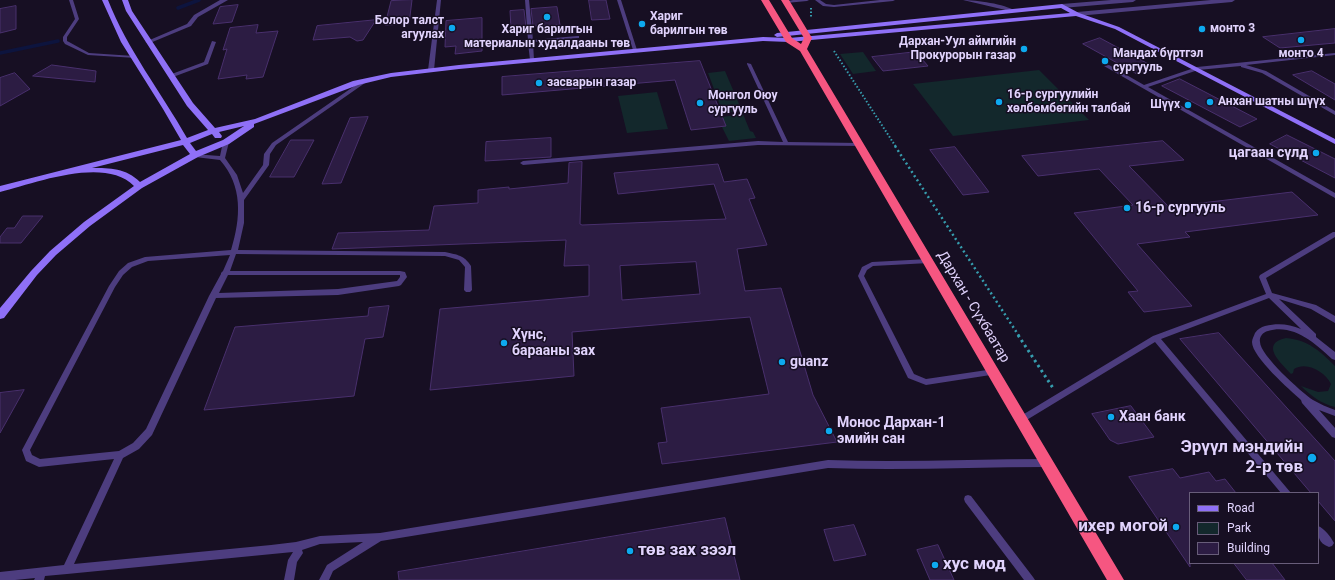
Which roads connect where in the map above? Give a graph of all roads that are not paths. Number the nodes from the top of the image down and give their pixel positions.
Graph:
1 (71, 0) edge
2 (105, 0) edge
3 (125, 0) edge
4 (225, 0) edge
5 (439, 0) edge
6 (527, 0) edge
7 (619, 0) edge
8 (766, 0) edge
9 (807, 0) edge
10 (817, 0) edge
11 (893, 0) edge
12 (965, 0) edge
13 (1133, 0) edge
14 (1232, 0) edge
15 (785, 1) edge
16 (1062, 6) junction
17 (1014, 11) junction
18 (1077, 14) junction
19 (577, 37) dead end
20 (786, 37) junction
21 (805, 40) junction
22 (530, 41) junction
23 (148, 42) junction
24 (214, 42) dead end
25 (499, 44) dead end
26 (635, 50) junction
27 (1335, 54) edge
28 (134, 57) junction
29 (532, 60) junction
30 (749, 64) dead end
31 (1238, 65) junction
32 (1107, 66) dead end
33 (1198, 69) junction
34 (431, 70) junction
35 (171, 76) junction
36 (363, 82) junction
37 (1144, 87) junction
38 (1335, 113) edge
39 (257, 121) junction
40 (213, 131) junction
41 (184, 142) junction
42 (226, 142) junction
43 (1335, 142) edge
44 (786, 143) junction
45 (860, 144) junction
46 (195, 155) junction
47 (222, 158) junction
48 (523, 163) dead end
49 (73, 170) junction
50 (139, 186) junction
51 (0, 190) edge
52 (1335, 196) edge
53 (241, 200) junction
54 (1335, 234) edge
55 (234, 252) junction
56 (929, 261) junction
57 (224, 273) junction
58 (468, 290) dead end
59 (1270, 294) junction
60 (213, 296) junction
61 (0, 315) edge
62 (1335, 320) edge
63 (1156, 338) junction
64 (1332, 354) edge
65 (994, 372) junction
66 (1296, 392) junction
67 (1335, 413) edge
68 (1022, 419) junction
69 (1335, 434) edge
70 (120, 455) junction
71 (1048, 463) junction
72 (1286, 492) edge
73 (968, 499) dead end
74 (1319, 531) edge
75 (380, 537) junction
76 (1329, 543) dead end
77 (296, 546) junction
78 (67, 569) junction
79 (40, 576) edge
80 (0, 577) edge
81 (289, 580) edge
82 (324, 580) edge
83 (1030, 580) edge
84 (1116, 580) edge

1 - 28 lane
2 - 28 main road
3 - 23 main road
4 - 23 street
5 - 34 lane
6 - 22 lane
7 - 26 lane
8 - 20 highway
9 - 15 lane
10 - 11 lane
12 - 17 lane
13 - 16 street
14 - 18 street
15 - 21 highway, Дархан - Сүхбаатар
16 - 17 main road
16 - 18 main road
17 - 21 main road
18 - 21 main road
18 - 33 main road
19 - 22 lane
20 - 21 highway
20 - 21 main road
20 - 26 main road
21 - 45 highway, Дархан - Сүхбаатар
22 - 25 lane
22 - 29 lane
23 - 35 main road
24 - 35 lane
26 - 29 main road
27 - 31 lane
28 - 41 main road
29 - 34 main road
30 - 44 lane
31 - 33 lane
31 - 38 lane
32 - 37 lane
33 - 37 lane
33 - 43 main road
34 - 36 main road
35 - 40 main road
36 - 39 main road
36 - 53 lane
37 - 52 lane
39 - 40 main road
39 - 42 main road
40 - 41 main road
40 - 42 main road
41 - 46 main road
41 - 49 main road
42 - 46 main road
42 - 47 lane
44 - 45 lane
44 - 48 lane
45 - 56 highway, Дархан - Сүхбаатар
46 - 47 lane
46 - 50 main road
47 - 53 lane
49 - 50 main road
49 - 51 main road
50 - 61 main road
53 - 55 lane
54 - 59 lane
55 - 57 lane
55 - 58 lane
55 - 70 lane
56 - 65 highway, Дархан - Сүхбаатар
56 - 65 lane
57 - 60 lane
57 - 60 lane
59 - 62 lane
59 - 63 lane
59 - 64 lane
60 - 70 lane
63 - 68 lane
63 - 72 lane
64 - 66 lane
65 - 68 highway, Дархан - Сүхбаатар
66 - 67 lane
66 - 69 lane
68 - 71 highway, Дархан - Сүхбаатар
70 - 78 lane
71 - 75 lane
71 - 84 highway, Дархан - Сүхбаатар
73 - 83 lane
74 - 76 lane
75 - 77 lane
75 - 82 lane
77 - 78 lane
77 - 81 lane
78 - 79 lane
79 - 80 lane

